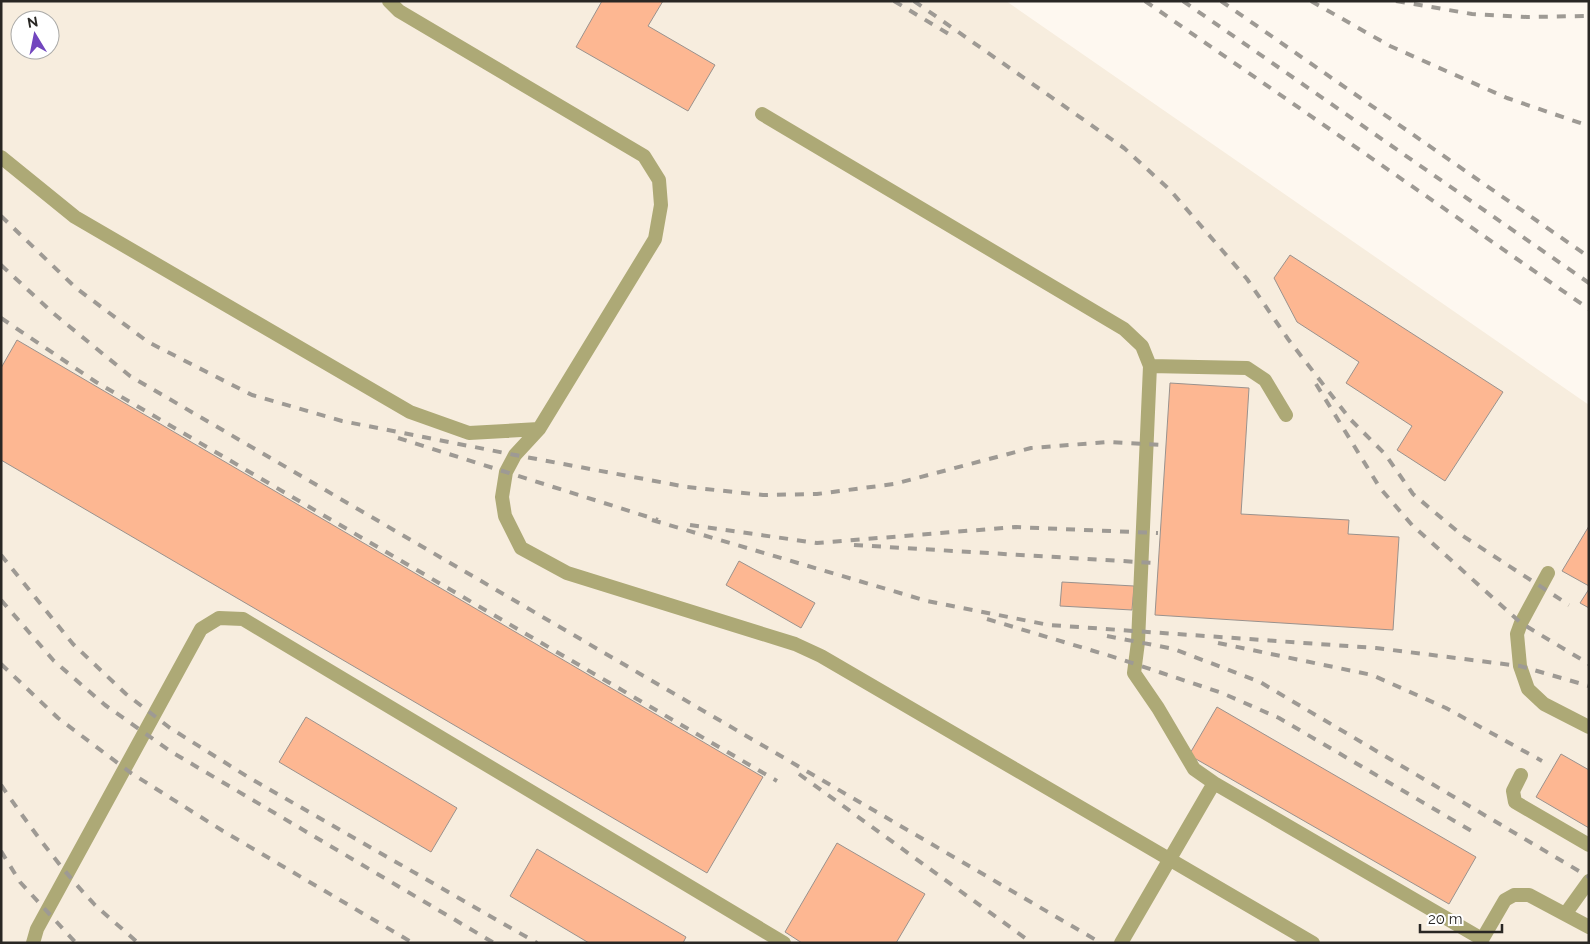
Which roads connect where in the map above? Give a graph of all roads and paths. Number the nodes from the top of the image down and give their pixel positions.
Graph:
1 (389, 1) edge
2 (762, 114) dead end
3 (1, 157) edge
4 (1150, 366) junction
5 (1286, 415) dead end
6 (539, 429) junction
7 (1548, 573) dead end
8 (1589, 727) edge
9 (1521, 775) dead end
10 (1214, 783) junction
11 (1589, 845) edge
12 (1170, 859) junction
13 (1589, 881) edge
14 (1566, 913) junction
15 (1589, 927) edge
16 (1481, 941) edge
17 (33, 943) edge
18 (784, 943) edge
19 (1120, 943) edge
20 (1313, 943) edge

1 - 6 lane
2 - 4 lane
3 - 6 lane
4 - 5 lane
4 - 10 lane
6 - 12 lane
7 - 8 lane
9 - 11 lane
10 - 12 lane
10 - 16 lane
12 - 19 lane
12 - 20 lane
13 - 14 lane
14 - 15 lane
14 - 16 lane
17 - 18 lane

